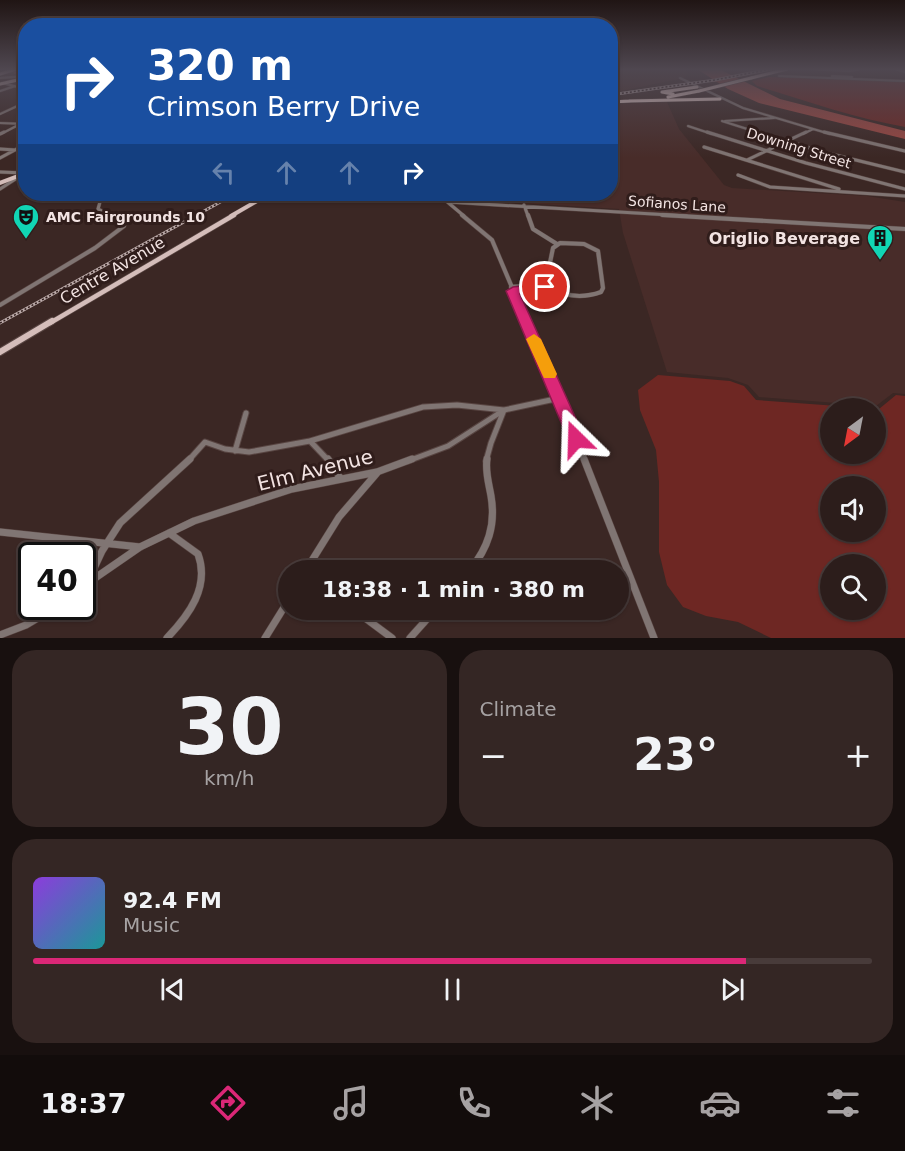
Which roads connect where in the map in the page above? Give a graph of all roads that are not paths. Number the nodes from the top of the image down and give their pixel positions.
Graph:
1 (640, 99) edge
2 (645, 99) edge
3 (709, 99) edge
4 (720, 99) junction
5 (618, 100) edge
6 (618, 101) edge
7 (629, 101) junction
8 (18, 106) edge
9 (0, 114) edge
10 (766, 116) junction
11 (0, 123) edge
12 (18, 124) edge
13 (18, 125) edge
14 (688, 126) dead end
15 (813, 129) junction
16 (0, 134) edge
17 (788, 141) junction
18 (704, 147) dead end
19 (18, 148) edge
20 (0, 149) edge
21 (15, 150) junction
22 (767, 151) junction
23 (905, 151) edge
24 (0, 158) edge
25 (747, 160) junction
26 (0, 172) edge
27 (905, 172) edge
28 (18, 173) edge
29 (18, 175) edge
30 (738, 175) dead end
31 (18, 177) edge
32 (0, 182) edge
33 (0, 189) edge
34 (905, 189) edge
35 (849, 192) junction
36 (905, 196) edge
37 (101, 201) edge
38 (257, 201) edge
39 (448, 202) joint
40 (524, 205) junction
41 (905, 229) edge
42 (557, 244) junction
43 (545, 286) junction
44 (512, 289) junction
45 (0, 305) edge
46 (0, 352) edge
47 (560, 398) junction
48 (504, 410) junction
49 (246, 412) dead end
50 (310, 441) junction
51 (235, 451) junction
52 (377, 472) junction
53 (340, 478) junction
54 (0, 532) edge
55 (169, 533) junction
56 (107, 543) junction
57 (140, 547) junction
58 (312, 560) edge
59 (478, 560) edge
60 (96, 563) edge
61 (96, 577) edge
62 (278, 617) edge
63 (34, 620) edge
64 (368, 620) edge
65 (427, 620) edge
66 (0, 635) edge
67 (167, 638) edge
68 (265, 638) edge
69 (392, 638) edge
70 (411, 638) edge
71 (654, 638) edge

1 - 5 highway
2 - 7 highway
3 - 4 highway
4 - 7 highway
4 - 10 street
6 - 7 highway
8 - 9 street
10 - 15 street
10 - 17 street
11 - 12 street
13 - 16 street
14 - 22 street, Downing Street
15 - 17 street
15 - 23 street
17 - 22 street
17 - 27 street
18 - 25 street
19 - 21 street
20 - 21 street
21 - 24 street
22 - 25 street
22 - 34 street, Downing Street
25 - 35 street
26 - 28 street
29 - 32 main road
30 - 35 street
31 - 33 street
35 - 36 street
37 - 45 street
38 - 46 main road, Centre Avenue
39 - 40 street, Sofianos Lane
39 - 44 street
40 - 41 street, Sofianos Lane
40 - 42 street
42 - 43 street
42 - 43 street
43 - 44 street
44 - 47 street
47 - 48 street, Elm Avenue
47 - 71 street
48 - 50 street
48 - 52 street, Elm Avenue
48 - 59 street
49 - 51 street
50 - 51 street
50 - 53 street
51 - 56 street
52 - 53 street, Elm Avenue
52 - 58 street
53 - 55 street, Elm Avenue
54 - 56 street
55 - 57 street, Elm Avenue
55 - 67 street
56 - 57 street
56 - 60 street
57 - 61 street, Elm Avenue
62 - 68 street
63 - 66 street
64 - 69 street
65 - 70 street

